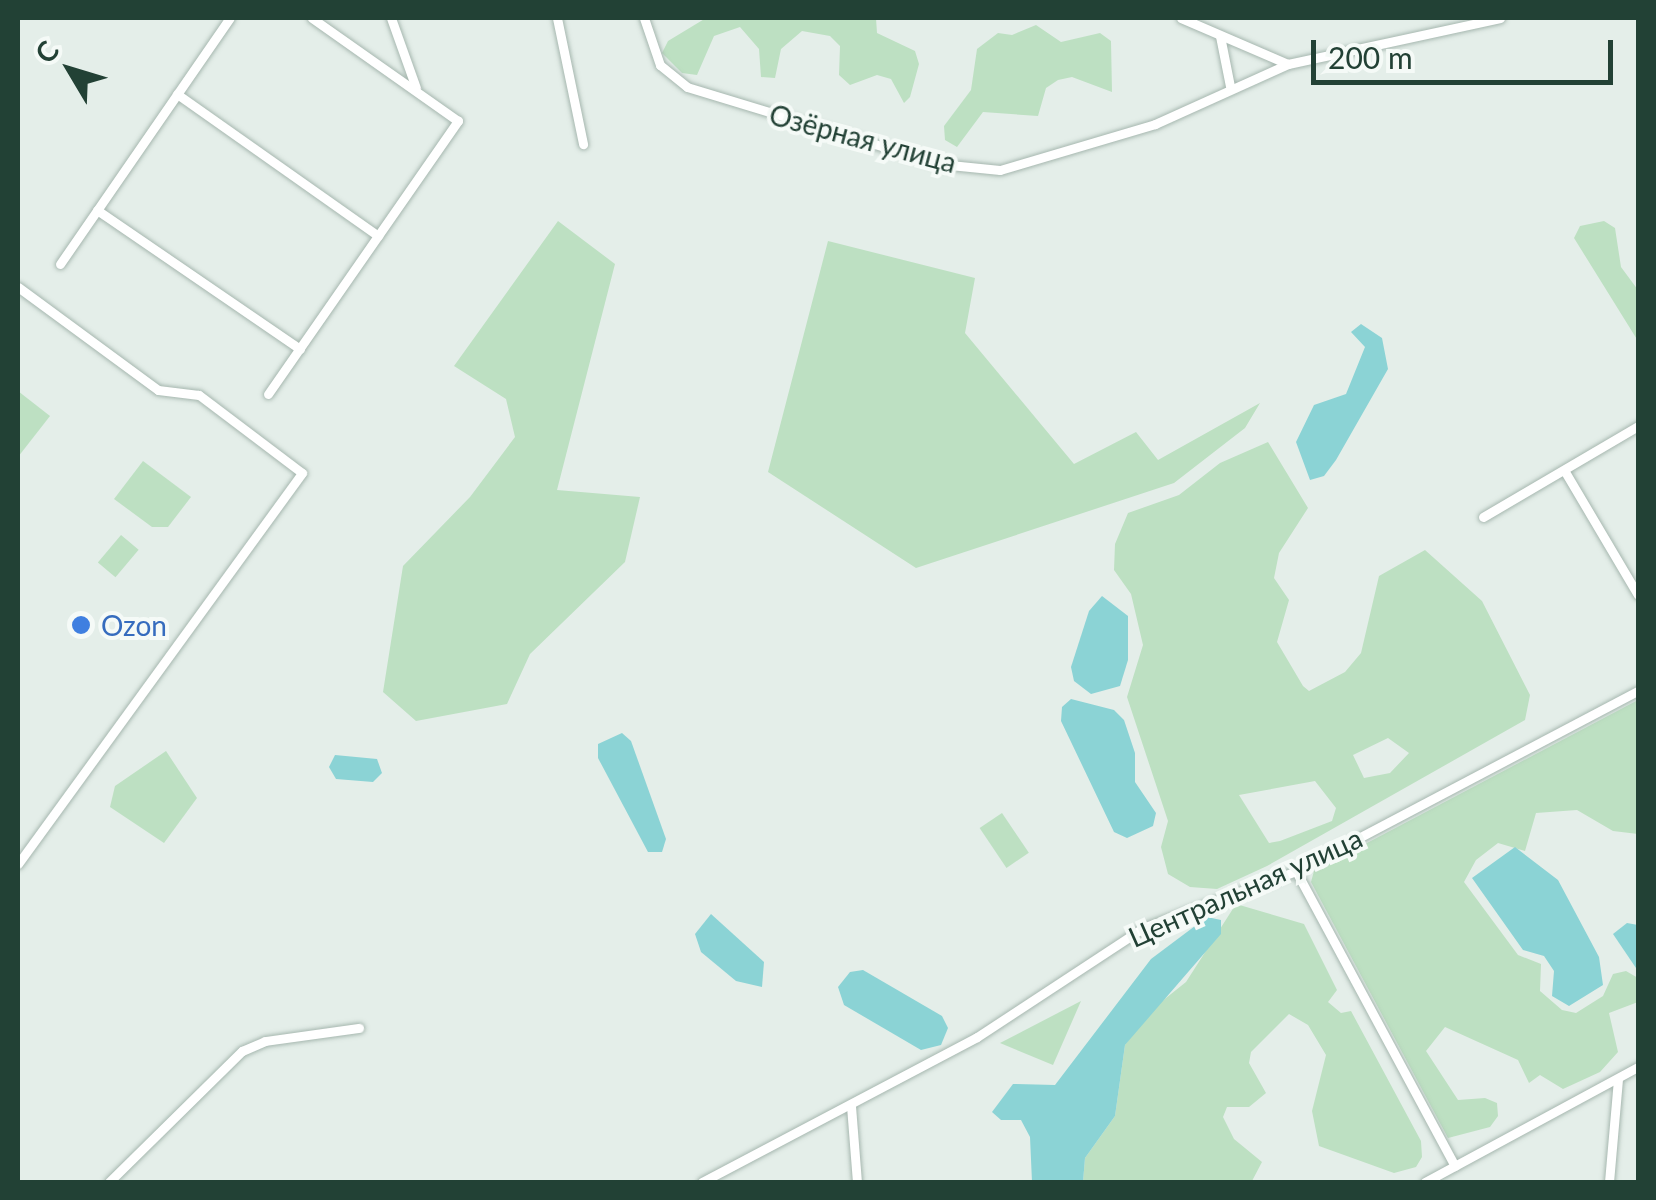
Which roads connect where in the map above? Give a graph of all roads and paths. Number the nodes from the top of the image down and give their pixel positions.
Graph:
1 (230, 18) edge
2 (312, 18) edge
3 (391, 18) edge
4 (557, 18) edge
5 (644, 18) edge
6 (1181, 18) edge
7 (1500, 18) edge
8 (1220, 36) junction
9 (1288, 64) junction
10 (1230, 86) junction
11 (417, 91) junction
12 (176, 94) junction
13 (583, 144) dead end
14 (97, 210) junction
15 (378, 236) junction
16 (60, 264) dead end
17 (18, 287) edge
18 (300, 349) junction
19 (268, 394) dead end
20 (1638, 426) edge
21 (1564, 470) junction
22 (1482, 517) dead end
23 (1638, 595) edge
24 (1638, 691) edge
25 (18, 864) edge
26 (1296, 871) junction
27 (359, 1028) dead end
28 (1638, 1067) edge
29 (1618, 1078) junction
30 (851, 1106) junction
31 (1456, 1166) junction
32 (110, 1182) edge
33 (702, 1182) edge
34 (856, 1182) edge
35 (1426, 1182) edge
36 (1609, 1182) edge

1 - 12 street
2 - 11 street
3 - 11 street
4 - 13 street
5 - 10 street, Озёрная улица
6 - 8 street
7 - 9 street, Озёрная улица
8 - 9 street
8 - 10 street
9 - 10 street, Озёрная улица
11 - 15 street
12 - 14 street
12 - 15 street
14 - 16 street
14 - 18 street
15 - 18 street
17 - 25 street
18 - 19 street
20 - 21 street
21 - 22 street
21 - 23 street
24 - 26 street, Центральная улица
26 - 30 street, Центральная улица
26 - 31 street
27 - 32 street
28 - 29 street
29 - 31 street
29 - 36 street
30 - 33 street, Центральная улица
30 - 34 street
31 - 35 street

